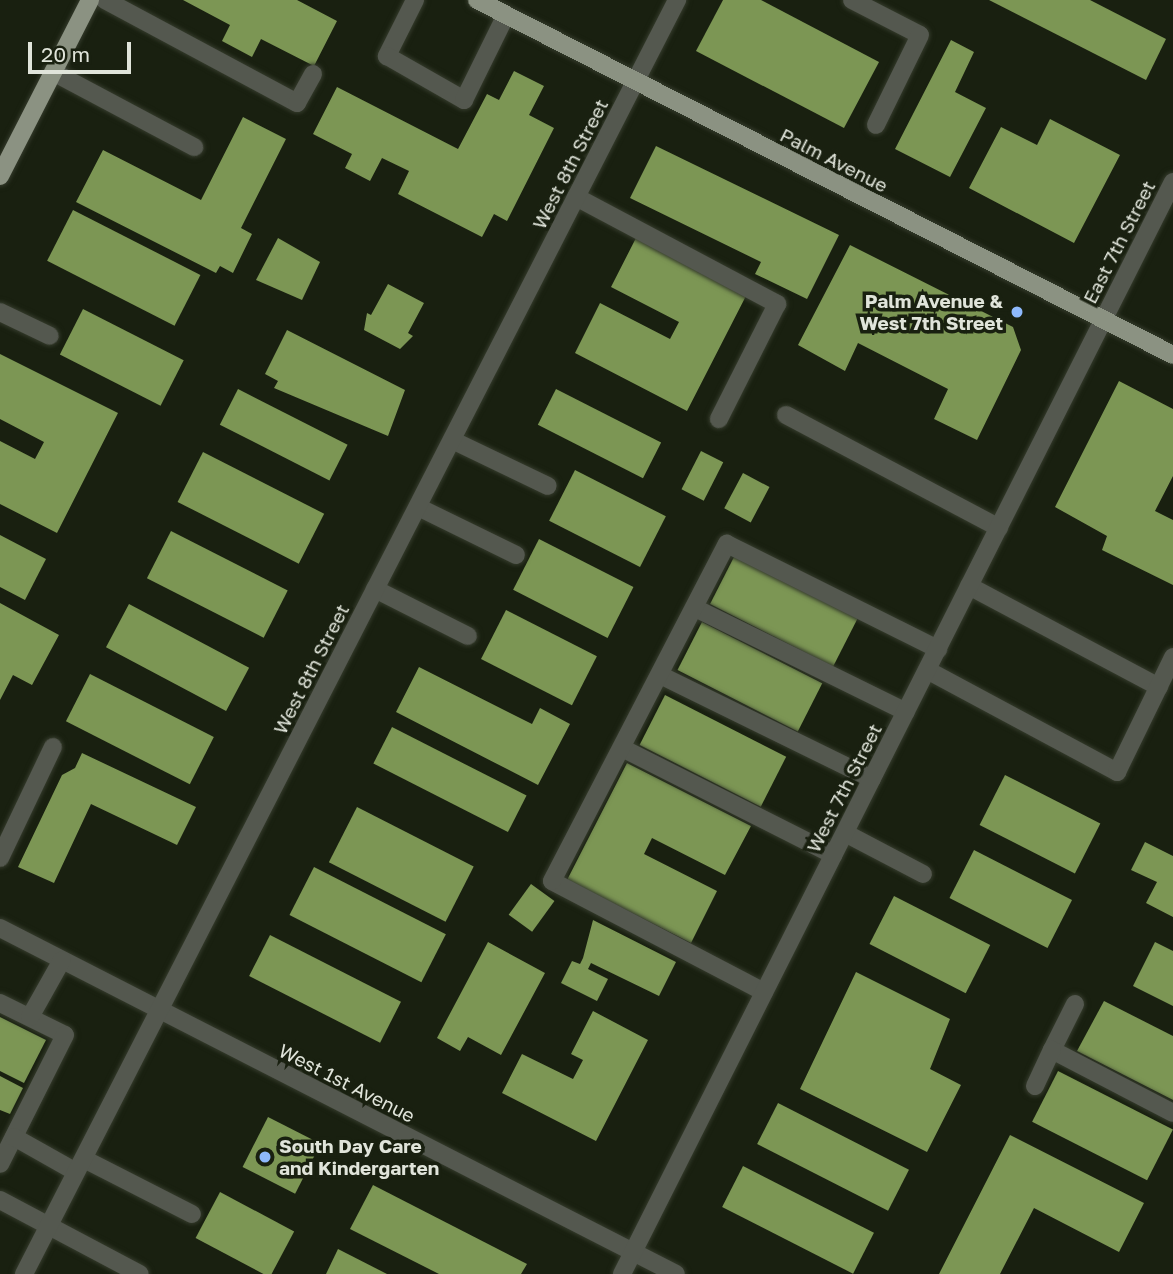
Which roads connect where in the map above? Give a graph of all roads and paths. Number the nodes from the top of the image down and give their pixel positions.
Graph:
1 (90, 0) edge
2 (105, 0) edge
3 (415, 0) edge
4 (477, 0) edge
5 (677, 0) edge
6 (852, 0) edge
7 (506, 15) junction
8 (53, 72) junction
9 (313, 74) dead end
10 (635, 83) junction
11 (876, 125) dead end
12 (194, 147) dead end
13 (0, 176) edge
14 (1172, 186) edge
15 (576, 197) junction
16 (0, 312) edge
17 (1103, 320) junction
18 (50, 337) dead end
19 (1173, 355) edge
20 (786, 415) dead end
21 (719, 419) dead end
22 (452, 440) junction
23 (548, 486) dead end
24 (418, 507) junction
25 (999, 528) junction
26 (516, 555) dead end
27 (970, 586) junction
28 (375, 589) junction
29 (695, 608) junction
30 (468, 636) dead end
31 (938, 649) junction
32 (1173, 657) edge
33 (927, 670) junction
34 (660, 674) junction
35 (1159, 687) junction
36 (906, 712) junction
37 (53, 747) dead end
38 (621, 748) junction
39 (872, 779) junction
40 (845, 833) junction
41 (834, 855) junction
42 (0, 858) edge
43 (923, 874) dead end
44 (0, 928) edge
45 (62, 960) junction
46 (764, 992) junction
47 (0, 1003) edge
48 (1075, 1004) dead end
49 (160, 1010) junction
50 (30, 1017) junction
51 (1052, 1050) junction
52 (1035, 1086) dead end
53 (1173, 1112) edge
54 (14, 1137) junction
55 (0, 1164) edge
56 (80, 1165) junction
57 (0, 1200) edge
58 (192, 1214) dead end
59 (48, 1228) junction
60 (633, 1252) junction
61 (24, 1274) edge
62 (139, 1274) edge
63 (622, 1274) edge
64 (676, 1274) edge

1 - 8 main road
2 - 9 street
3 - 7 street
4 - 7 main road, Palm Avenue
5 - 10 street, West 8th Street
6 - 11 street
7 - 10 main road, Palm Avenue
8 - 12 street
8 - 13 main road
10 - 15 street, West 8th Street
10 - 17 main road, Palm Avenue
14 - 17 street, East 7th Street
15 - 21 street
15 - 22 street, West 8th Street
16 - 18 street
17 - 19 main road, Palm Avenue
17 - 25 street, West 7th Street
20 - 25 street
22 - 23 street
22 - 24 street, West 8th Street
24 - 26 street
24 - 28 street, West 8th Street
25 - 27 street, West 7th Street
27 - 31 street, West 7th Street
27 - 35 street
28 - 30 street
28 - 49 street, West 8th Street
29 - 31 street
29 - 34 street
29 - 36 street
31 - 33 street, West 7th Street
32 - 35 street
33 - 35 street
33 - 36 street, West 7th Street
34 - 38 street
34 - 39 street
36 - 39 street, West 7th Street
37 - 42 street
38 - 41 street
38 - 46 street
39 - 40 street, West 7th Street
40 - 41 street, West 7th Street
40 - 43 street
41 - 46 street, West 7th Street
44 - 45 street, West 1st Avenue
45 - 49 street, West 1st Avenue
45 - 50 street
46 - 60 street, West 7th Street
47 - 50 street
48 - 51 street
49 - 56 street, West 8th Street
49 - 60 street, West 1st Avenue
50 - 54 street
51 - 52 street
51 - 53 street
54 - 55 street
54 - 56 street
56 - 58 street
56 - 59 street, West 8th Street
57 - 59 street
59 - 61 street, West 8th Street
59 - 62 street
60 - 63 street, West 7th Street
60 - 64 street, West 1st Avenue

